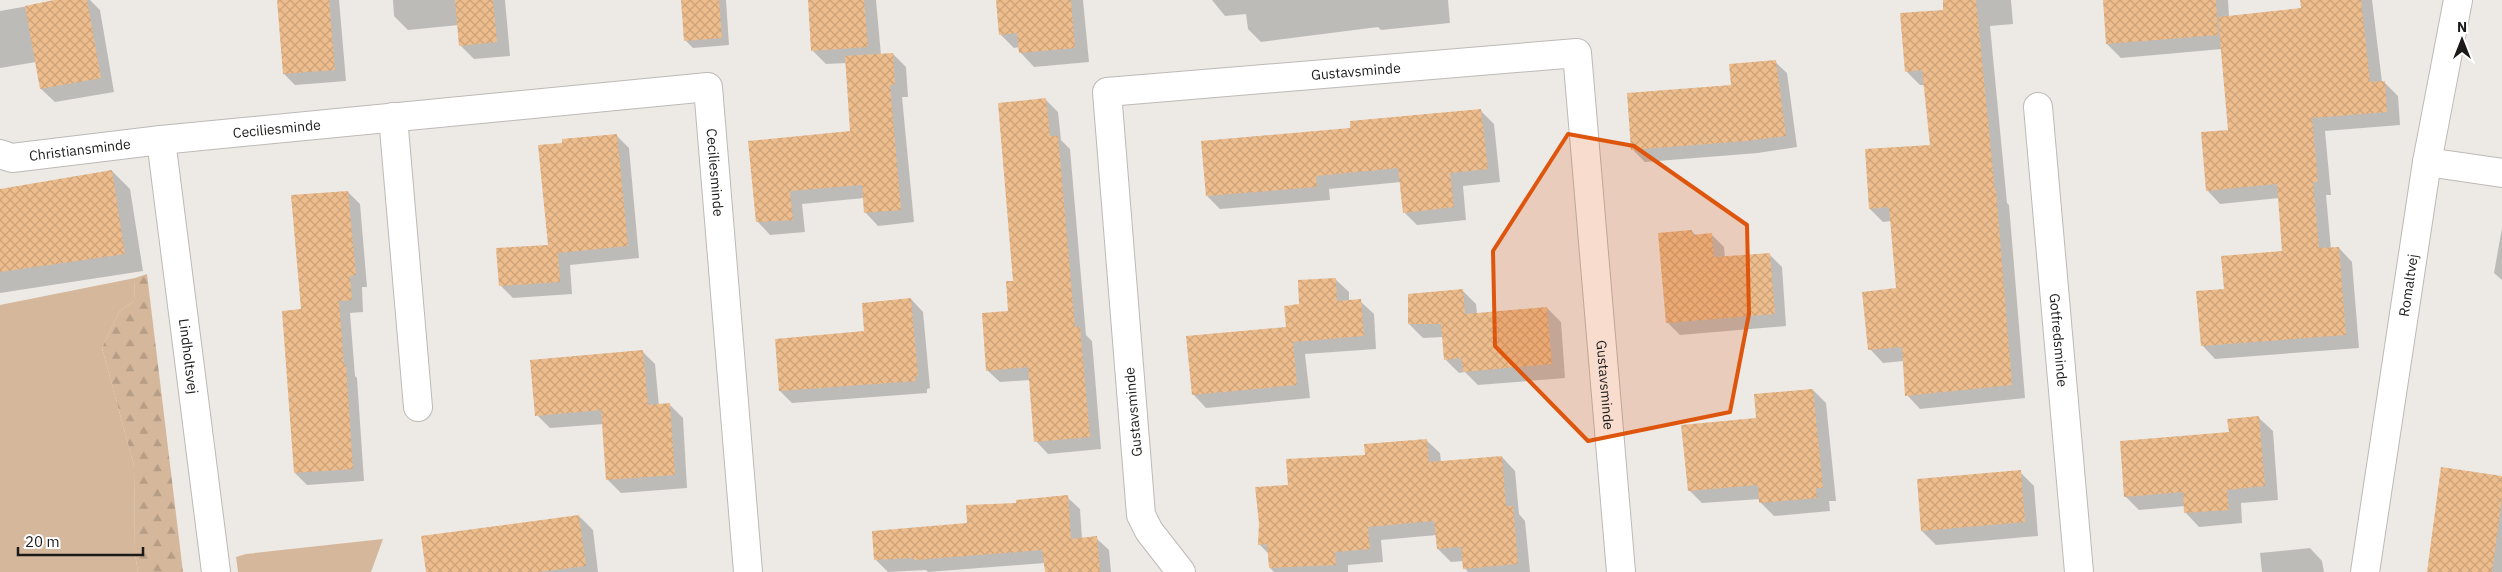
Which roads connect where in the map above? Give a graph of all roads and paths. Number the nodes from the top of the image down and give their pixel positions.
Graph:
1 (2458, 0) edge
2 (2038, 107) dead end
3 (394, 117) junction
4 (160, 140) junction
5 (0, 154) edge
6 (2427, 162) junction
7 (2502, 173) edge
8 (418, 407) dead end
9 (216, 572) edge
10 (748, 572) edge
11 (1181, 572) edge
12 (1621, 572) edge
13 (2079, 572) edge
14 (2365, 572) edge

1 - 6 street, Romaltvej
2 - 13 street, Gotfredsminde
3 - 4 street, Ceciliesminde
3 - 8 street
3 - 10 street, Ceciliesminde
4 - 5 street, Christiansminde
4 - 9 street, Lindholtsvej
6 - 7 street
6 - 14 street, Romaltvej
11 - 12 street, Gustavsminde

